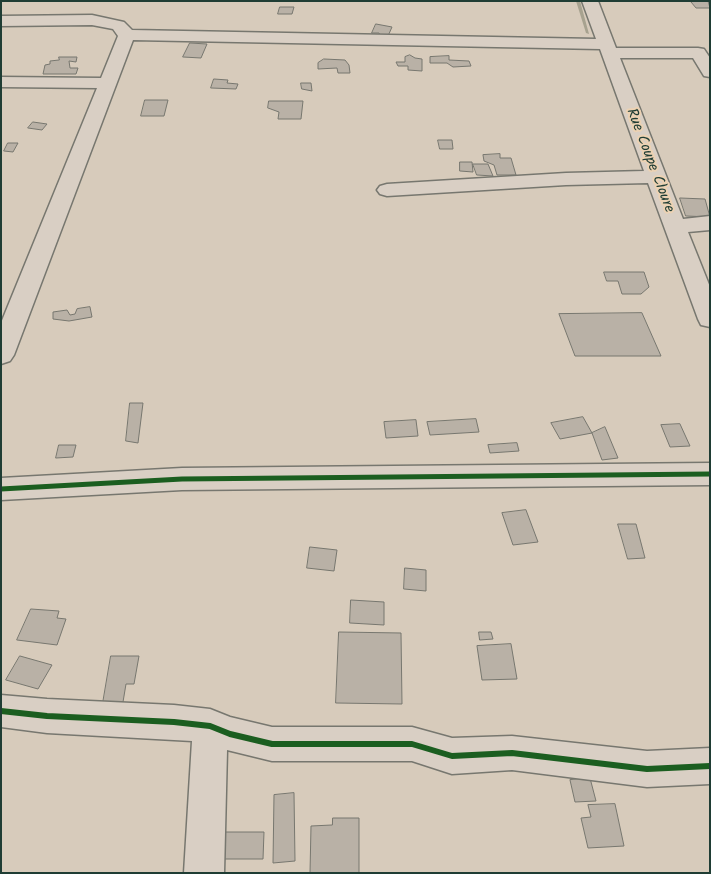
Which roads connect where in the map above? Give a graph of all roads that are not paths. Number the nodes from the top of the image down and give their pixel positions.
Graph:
1 (590, 1) edge
2 (1, 21) edge
3 (127, 35) junction
4 (607, 49) junction
5 (710, 72) edge
6 (1, 82) edge
7 (107, 83) junction
8 (656, 177) junction
9 (387, 190) dead end
10 (710, 223) edge
11 (674, 227) junction
12 (705, 292) edge
13 (710, 319) edge
14 (1, 355) edge
15 (710, 474) edge
16 (1, 489) edge
17 (1, 711) edge
18 (210, 726) junction
19 (710, 766) edge
20 (204, 873) edge

1 - 4 street, Rue Coupe Cloure
2 - 3 street
3 - 4 street
3 - 7 street
4 - 5 street
4 - 8 street, Rue Coupe Cloure
6 - 7 street
7 - 14 street
8 - 9 street
8 - 11 street, Rue Coupe Cloure
10 - 11 street
11 - 12 street, Rue Coupe Cloure
12 - 13 street, Rue Coupe Cloure
15 - 16 street
17 - 18 street
18 - 19 street
18 - 20 street

